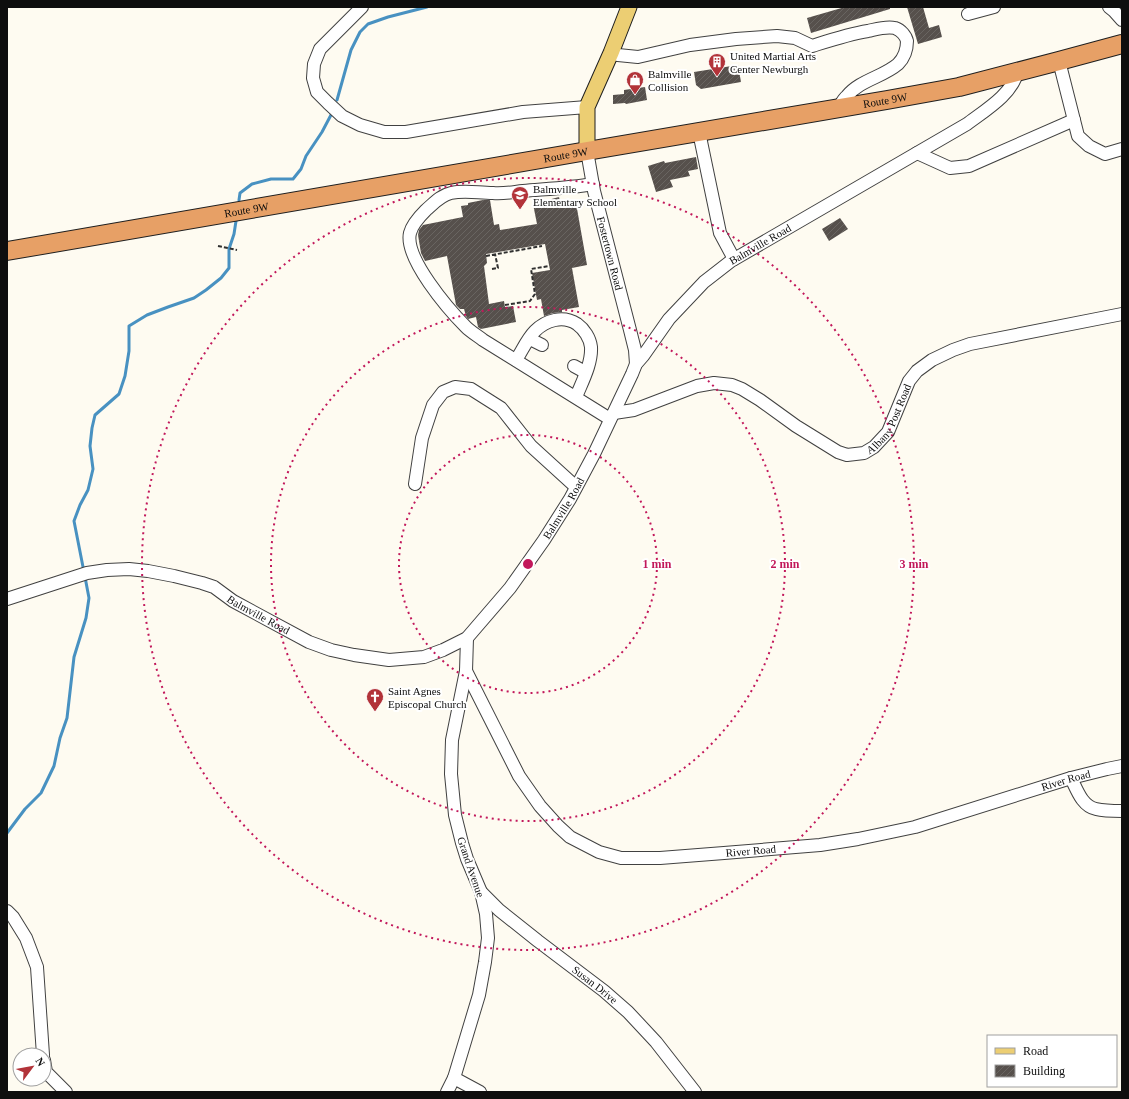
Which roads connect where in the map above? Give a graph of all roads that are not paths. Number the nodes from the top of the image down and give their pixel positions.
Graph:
1 (362, 7) edge
2 (629, 7) edge
3 (994, 7) edge
4 (1109, 7) edge
5 (968, 14) dead end
6 (1122, 20) edge
7 (1122, 44) edge
8 (611, 53) junction
9 (1059, 61) junction
10 (1017, 72) junction
11 (587, 108) junction
12 (838, 109) junction
13 (1074, 120) junction
14 (699, 132) junction
15 (1122, 149) edge
16 (587, 151) junction
17 (917, 153) junction
18 (593, 184) junction
19 (7, 251) edge
20 (734, 260) junction
21 (1122, 314) edge
22 (530, 338) junction
23 (542, 345) dead end
24 (516, 360) junction
25 (636, 364) junction
26 (574, 366) dead end
27 (586, 372) junction
28 (576, 397) junction
29 (612, 416) junction
30 (415, 484) dead end
31 (576, 488) junction
32 (7, 599) edge
33 (467, 638) junction
34 (466, 671) junction
35 (1122, 766) edge
36 (1071, 778) junction
37 (1122, 811) edge
38 (481, 892) junction
39 (7, 911) edge
40 (42, 1047) edge
41 (52, 1078) edge
42 (454, 1078) junction
43 (66, 1092) edge
44 (447, 1092) edge
45 (480, 1092) edge
46 (695, 1092) edge

1 - 11 street
2 - 8 main road, Fostertown Road
3 - 5 street
4 - 6 street
7 - 9 highway, Route 9W
8 - 11 main road, Fostertown Road
8 - 12 street
9 - 10 highway, Route 9W
9 - 13 street
10 - 12 highway, Route 9W
10 - 17 street, Balmville Road
11 - 16 main road, Fostertown Road
12 - 14 highway, Route 9W
13 - 15 street
13 - 17 street
14 - 16 highway, Route 9W
14 - 20 street
16 - 18 street, Fostertown Road
16 - 19 highway, Route 9W
17 - 20 street, Balmville Road
18 - 24 street
18 - 25 street, Fostertown Road
20 - 25 street, Balmville Road
21 - 29 street, Albany Post Road
22 - 23 street
22 - 24 street
22 - 27 street
24 - 28 street
25 - 29 street, Balmville Road
26 - 27 street
27 - 28 street
28 - 29 street
29 - 31 street, Balmville Road
30 - 31 street
31 - 33 street, Balmville Road
32 - 33 street, Balmville Road
33 - 34 street, Grand Avenue
34 - 36 street, River Road
34 - 38 street, Grand Avenue
35 - 36 street, River Road
36 - 37 street
38 - 42 street, Grand Avenue
38 - 46 street, Susan Drive
39 - 40 street
41 - 43 street
42 - 44 street, Grand Avenue
42 - 45 street

